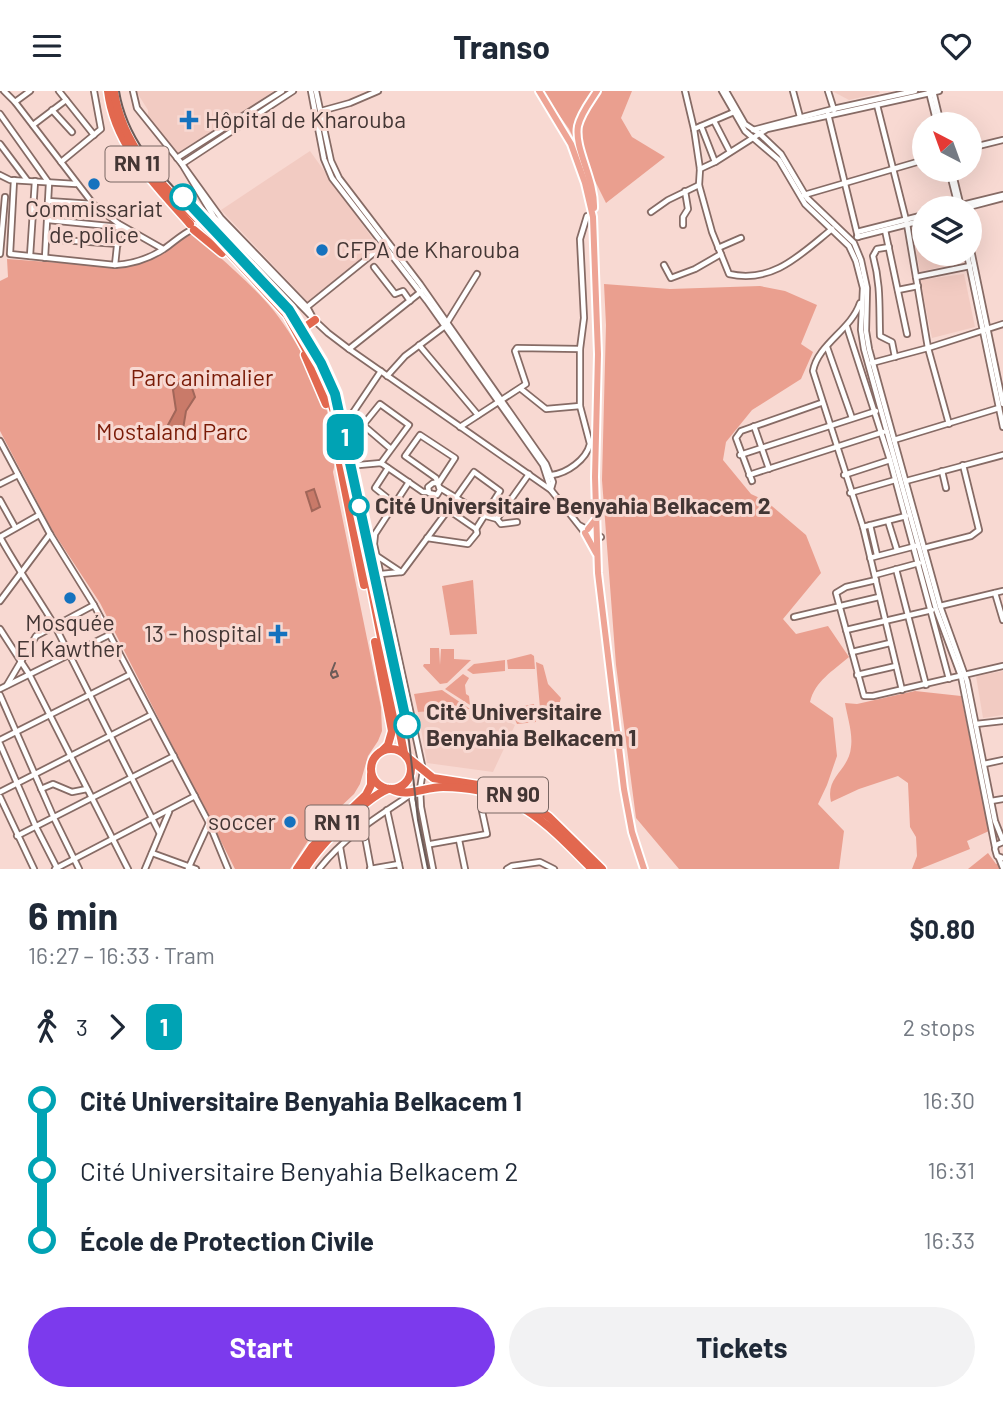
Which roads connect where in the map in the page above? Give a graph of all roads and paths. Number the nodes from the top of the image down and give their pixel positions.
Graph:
1 (4, 91) edge
2 (30, 91) edge
3 (59, 91) edge
4 (94, 91) edge
5 (108, 91) edge
6 (114, 91) edge
7 (132, 91) edge
8 (282, 91) edge
9 (293, 91) edge
10 (314, 91) edge
11 (378, 91) edge
12 (539, 91) edge
13 (597, 91) edge
14 (685, 91) edge
15 (724, 91) edge
16 (793, 91) edge
17 (828, 91) edge
18 (915, 91) edge
19 (933, 92) edge
20 (893, 96) edge
21 (66, 100) junction
22 (15, 102) junction
23 (317, 104) junction
24 (877, 105) junction
25 (52, 110) junction
26 (321, 111) junction
27 (831, 112) junction
28 (937, 112) edge
29 (734, 113) junction
30 (0, 114) edge
31 (800, 117) junction
32 (714, 121) junction
33 (233, 123) junction
34 (33, 125) junction
35 (701, 126) junction
36 (237, 128) junction
37 (694, 129) junction
38 (72, 132) dead end
39 (751, 132) junction
40 (760, 134) junction
41 (94, 135) junction
42 (754, 139) junction
43 (1003, 140) edge
44 (0, 144) edge
45 (982, 145) edge
46 (730, 152) junction
47 (177, 158) junction
48 (61, 162) junction
49 (715, 162) junction
50 (912, 163) edge
51 (182, 165) junction
52 (892, 168) junction
53 (700, 169) junction
54 (0, 175) edge
55 (14, 180) junction
56 (28, 181) junction
57 (35, 181) junction
58 (845, 182) junction
59 (49, 183) junction
60 (77, 184) junction
61 (699, 185) junction
62 (684, 191) junction
63 (802, 195) junction
64 (1003, 196) edge
65 (5, 197) dead end
66 (48, 201) junction
67 (982, 202) edge
68 (94, 205) junction
69 (652, 212) dead end
70 (590, 216) junction
71 (48, 220) junction
72 (912, 220) edge
73 (906, 222) junction
74 (683, 225) dead end
75 (119, 226) junction
76 (193, 226) junction
77 (832, 229) junction
78 (885, 230) junction
79 (858, 234) junction
80 (741, 238) dead end
81 (47, 239) junction
82 (848, 239) junction
83 (385, 243) junction
84 (118, 244) junction
85 (889, 247) junction
86 (718, 248) junction
87 (164, 249) junction
88 (0, 254) edge
89 (721, 254) junction
90 (30, 256) junction
91 (45, 258) junction
92 (115, 265) junction
93 (664, 265) dead end
94 (970, 266) joint
95 (973, 266) edge
96 (374, 267) dead end
97 (477, 274) dead end
98 (916, 277) junction
99 (581, 279) junction
100 (596, 279) junction
101 (918, 286) junction
102 (898, 290) junction
103 (422, 291) junction
104 (863, 293) junction
105 (410, 301) junction
106 (307, 307) junction
107 (314, 319) junction
108 (446, 324) junction
109 (1003, 324) edge
110 (847, 327) junction
111 (984, 330) junction
112 (298, 332) junction
113 (907, 334) dead end
114 (419, 345) junction
115 (827, 347) junction
116 (928, 348) junction
117 (349, 349) junction
118 (580, 349) junction
119 (895, 357) junction
120 (870, 363) junction
121 (381, 371) junction
122 (387, 376) junction
123 (521, 389) junction
124 (500, 401) junction
125 (821, 403) junction
126 (580, 405) junction
127 (1002, 405) edge
128 (878, 411) junction
129 (478, 415) junction
130 (852, 418) junction
131 (348, 420) dead end
132 (949, 424) junction
133 (830, 425) junction
134 (754, 426) junction
135 (460, 427) junction
136 (1003, 427) edge
137 (884, 432) junction
138 (892, 440) junction
139 (0, 441) edge
140 (836, 447) junction
141 (391, 449) junction
142 (760, 449) junction
143 (740, 455) junction
144 (1003, 455) edge
145 (890, 460) junction
146 (381, 463) junction
147 (963, 465) junction
148 (347, 466) junction
149 (388, 468) junction
150 (596, 469) junction
151 (769, 469) junction
152 (942, 471) junction
153 (529, 474) junction
154 (18, 475) junction
155 (552, 475) junction
156 (844, 475) junction
157 (895, 480) junction
158 (906, 481) junction
159 (409, 482) junction
160 (0, 484) edge
161 (438, 485) junction
162 (946, 488) dead end
163 (551, 490) junction
164 (850, 493) junction
165 (430, 494) junction
166 (457, 496) junction
167 (0, 500) edge
168 (396, 503) junction
169 (448, 510) junction
170 (39, 514) junction
171 (486, 516) junction
172 (906, 516) junction
173 (597, 517) junction
174 (498, 519) junction
175 (888, 521) junction
176 (517, 522) dead end
177 (870, 525) junction
178 (15, 527) junction
179 (863, 527) junction
180 (476, 529) junction
181 (586, 531) junction
182 (50, 534) junction
183 (599, 536) junction
184 (0, 537) edge
185 (427, 538) junction
186 (920, 546) junction
187 (897, 550) junction
188 (597, 555) junction
189 (877, 555) junction
190 (377, 557) junction
191 (870, 558) junction
192 (921, 562) junction
193 (896, 569) junction
194 (401, 572) junction
195 (20, 574) junction
196 (381, 574) junction
197 (875, 577) junction
198 (1003, 591) edge
199 (995, 593) junction
200 (879, 597) junction
201 (0, 601) edge
202 (94, 605) junction
203 (840, 607) junction
204 (935, 608) junction
205 (603, 614) junction
206 (908, 616) junction
207 (794, 617) dead end
208 (1003, 620) edge
209 (885, 622) junction
210 (55, 626) junction
211 (0, 629) edge
212 (846, 630) junction
213 (109, 635) junction
214 (890, 643) junction
215 (852, 652) junction
216 (69, 655) junction
217 (21, 661) junction
218 (896, 666) junction
219 (1003, 666) edge
220 (29, 674) junction
221 (129, 675) junction
222 (857, 675) junction
223 (963, 676) junction
224 (949, 679) junction
225 (7, 685) junction
226 (926, 685) junction
227 (0, 689) edge
228 (902, 690) junction
229 (0, 695) edge
230 (89, 695) junction
231 (49, 715) junction
232 (151, 715) junction
233 (1003, 721) edge
234 (976, 724) junction
235 (17, 732) junction
236 (110, 736) junction
237 (0, 742) edge
238 (383, 750) junction
239 (174, 756) junction
240 (411, 756) junction
241 (70, 757) junction
242 (1003, 760) edge
243 (984, 764) junction
244 (423, 770) junction
245 (35, 775) junction
246 (371, 775) junction
247 (131, 777) junction
248 (17, 784) junction
249 (41, 789) junction
250 (87, 789) junction
251 (390, 789) junction
252 (416, 791) junction
253 (0, 794) edge
254 (195, 796) junction
255 (402, 796) junction
256 (92, 798) junction
257 (1003, 799) edge
258 (991, 801) junction
259 (387, 810) junction
260 (170, 811) junction
261 (482, 811) dead end
262 (54, 818) junction
263 (153, 819) junction
264 (209, 823) junction
265 (363, 826) junction
266 (36, 827) junction
267 (159, 832) junction
268 (17, 836) junction
269 (113, 839) junction
270 (460, 840) junction
271 (1003, 842) edge
272 (431, 844) dead end
273 (340, 846) junction
274 (995, 847) junction
275 (152, 853) junction
276 (1001, 858) edge
277 (75, 859) junction
278 (399, 867) edge
279 (521, 867) edge
280 (188, 868) edge
281 (1003, 868) edge
282 (34, 869) edge
283 (56, 869) edge
284 (79, 869) edge
285 (128, 869) edge
286 (145, 869) edge
287 (196, 869) edge
288 (228, 869) edge
289 (297, 869) edge
290 (305, 869) edge
291 (319, 869) edge
292 (344, 869) edge
293 (371, 869) edge
294 (426, 869) edge
295 (433, 869) edge
296 (465, 869) edge
297 (506, 869) edge
298 (554, 869) edge
299 (592, 869) edge
300 (602, 869) edge
301 (644, 869) edge

1 - 22 street
2 - 22 street
3 - 21 street
4 - 41 street
5 - 76 highway, RN 11
6 - 76 highway, RN 11
7 - 47 street
8 - 33 street
9 - 36 street
10 - 23 street
11 - 26 street
12 - 70 main road
13 - 70 main road
14 - 37 street
15 - 29 street
15 - 39 street
16 - 31 street
17 - 27 street
18 - 20 street
19 - 20 street
19 - 28 street
20 - 24 street
20 - 27 street
21 - 25 street
21 - 41 street
22 - 34 street
23 - 26 street
23 - 83 street
24 - 27 street
24 - 52 street
25 - 34 street
25 - 38 street
26 - 83 street
27 - 31 street
27 - 40 street
27 - 58 street
29 - 32 street
29 - 39 street
30 - 59 street
31 - 39 street
32 - 35 street
32 - 46 street
33 - 36 street
33 - 47 street
34 - 48 street
35 - 37 street
35 - 49 street
36 - 51 street
37 - 53 street
39 - 40 street
39 - 42 street
40 - 42 street
40 - 63 street
41 - 48 street
42 - 46 street
42 - 63 street
43 - 45 street
44 - 56 street
46 - 49 street
47 - 51 street
48 - 60 street
49 - 53 street
50 - 52 street
51 - 106 street
51 - 107 street
52 - 58 street
52 - 73 street
53 - 61 street
54 - 55 street
55 - 56 street
55 - 90 street
56 - 57 street
57 - 59 street
57 - 90 street
58 - 63 street
58 - 79 street
59 - 60 street
59 - 66 street
60 - 68 street
61 - 62 street
61 - 86 street
62 - 69 street
62 - 74 street
63 - 77 street
63 - 82 street
64 - 67 street
65 - 88 street
66 - 68 street
66 - 71 street
68 - 75 street
70 - 99 street
70 - 100 main road
71 - 75 street
71 - 81 street
72 - 73 street
73 - 78 street
73 - 79 street
73 - 98 street
75 - 84 street
75 - 87 street
76 - 87 street
76 - 112 highway, RN 11
76 - 238 highway, RN 11
77 - 82 street
77 - 89 street
78 - 79 street
78 - 85 street
79 - 82 street
80 - 86 street
81 - 84 street
81 - 91 street
82 - 104 street
82 - 120 street
83 - 103 street
83 - 106 street
84 - 92 street
85 - 102 street
85 - 119 street
86 - 89 street
87 - 92 street
89 - 93 street
90 - 91 street
91 - 92 street
94 - 98 street
94 - 111 street
95 - 111 street
96 - 105 street
97 - 108 street
98 - 101 street
99 - 100 street
99 - 118 street
100 - 150 main road
101 - 102 street
101 - 116 street
102 - 113 street
103 - 105 street
103 - 108 street
104 - 110 street
104 - 120 street
105 - 117 street
106 - 107 street
107 - 112 highway
107 - 117 street
108 - 114 street
108 - 124 street
109 - 111 street
110 - 115 street
110 - 128 street
111 - 116 street
111 - 127 street
112 - 148 highway, RN 11
114 - 122 street
114 - 129 street
115 - 125 street
115 - 130 street
116 - 119 street
116 - 132 street
117 - 121 street
118 - 123 street
118 - 126 street
119 - 120 street
120 - 128 street
120 - 138 street
121 - 122 street
121 - 131 street
122 - 135 street
123 - 124 street
123 - 126 street
124 - 129 street
124 - 155 street
124 - 163 street
125 - 133 street
125 - 134 street
126 - 155 street
127 - 132 street
127 - 136 street
128 - 130 street
128 - 137 street
129 - 135 street
130 - 133 street
132 - 138 street
133 - 140 street
133 - 142 street
134 - 142 street
134 - 143 street
135 - 153 street
137 - 138 street
137 - 140 street
137 - 145 street
138 - 158 street
138 - 186 street
139 - 154 street
140 - 151 street
140 - 156 street
141 - 141 street
141 - 146 street
142 - 143 street
142 - 151 street
143 - 151 street
144 - 147 street
145 - 156 street
145 - 157 street
146 - 148 street
146 - 149 street
147 - 152 street
147 - 186 street
148 - 240 highway, RN 11
149 - 159 street
149 - 168 street
150 - 173 main road
150 - 183 main road
152 - 158 street
152 - 162 street
153 - 163 street
153 - 174 street
154 - 160 street
154 - 170 street
155 - 163 street
156 - 164 street
157 - 164 street
157 - 172 street
158 - 186 street
159 - 165 street
159 - 168 street
161 - 161 street
161 - 165 street
161 - 165 street
161 - 166 street
163 - 181 street
164 - 179 street
165 - 169 street
166 - 171 street
166 - 171 street
167 - 178 street
168 - 190 street
169 - 180 street
169 - 185 street
170 - 178 street
170 - 182 street
171 - 174 street
171 - 180 street
172 - 175 street
172 - 186 street
173 - 181 main road
173 - 183 main road
174 - 176 street
175 - 177 street
175 - 187 street
177 - 179 street
177 - 189 street
178 - 184 street
179 - 191 street
180 - 185 street
181 - 183 street
181 - 188 main road
182 - 195 street
182 - 202 street
183 - 188 main road
183 - 205 main road
184 - 195 street
185 - 194 street
186 - 187 street
186 - 192 street
186 - 204 street
187 - 189 street
188 - 205 main road
189 - 191 street
190 - 194 street
190 - 196 street
191 - 197 street
192 - 193 street
192 - 204 street
193 - 197 street
193 - 206 street
194 - 196 street
195 - 201 street
195 - 210 street
196 - 240 street
197 - 200 street
197 - 203 street
198 - 199 street
199 - 204 street
199 - 208 street
200 - 203 street
200 - 209 street
202 - 210 street
202 - 213 street
203 - 207 street
203 - 212 street
204 - 206 street
204 - 223 street
204 - 224 street
205 - 301 main road
206 - 209 street
206 - 226 street
209 - 212 street
209 - 214 street
210 - 216 street
210 - 217 street
211 - 217 street
212 - 215 street
213 - 216 street
213 - 221 street
214 - 215 street
214 - 218 street
215 - 222 street
216 - 220 street
216 - 230 street
217 - 220 street
217 - 225 street
218 - 222 street
218 - 228 street
219 - 223 street
220 - 225 street
220 - 231 street
221 - 230 street
221 - 232 street
222 - 228 street
223 - 224 street
223 - 234 street
223 - 274 street
224 - 226 street
225 - 227 street
226 - 228 street
229 - 235 street
230 - 231 street
230 - 236 street
231 - 235 street
231 - 241 street
232 - 236 street
232 - 239 street
233 - 234 street
234 - 243 street
235 - 237 street
235 - 245 street
236 - 241 street
236 - 247 street
237 - 248 street
238 - 240 highway
238 - 246 highway
239 - 247 street
239 - 254 street
240 - 244 highway, RN 90
240 - 251 highway
241 - 245 street
241 - 250 street
242 - 243 street
243 - 258 street
244 - 252 street
244 - 300 highway, RN 90
245 - 248 street
245 - 249 street
246 - 251 highway
246 - 289 highway, RN 11
247 - 256 street
247 - 263 street
248 - 253 street
248 - 266 street
249 - 250 street
249 - 262 street
250 - 256 street
251 - 255 highway, RN 90
251 - 290 highway, RN 11
252 - 255 highway, RN 90
252 - 294 street
252 - 295 street
252 - 299 highway, RN 90
253 - 268 street
254 - 260 street
254 - 264 street
255 - 259 street
256 - 262 street
256 - 269 street
257 - 258 street
258 - 271 street
259 - 265 street
259 - 278 street
260 - 263 street
260 - 267 street
261 - 270 street
262 - 266 street
262 - 277 street
263 - 267 street
263 - 269 street
264 - 280 street
264 - 288 street
265 - 273 street
265 - 293 street
266 - 268 street
266 - 283 street
267 - 275 street
268 - 282 street
269 - 277 street
269 - 285 street
270 - 272 street
270 - 296 street
271 - 274 street
273 - 291 street
273 - 292 street
274 - 276 street
275 - 280 street
275 - 286 street
276 - 281 street
277 - 283 street
277 - 284 street
278 - 293 street
279 - 297 street
279 - 298 street
280 - 287 street

